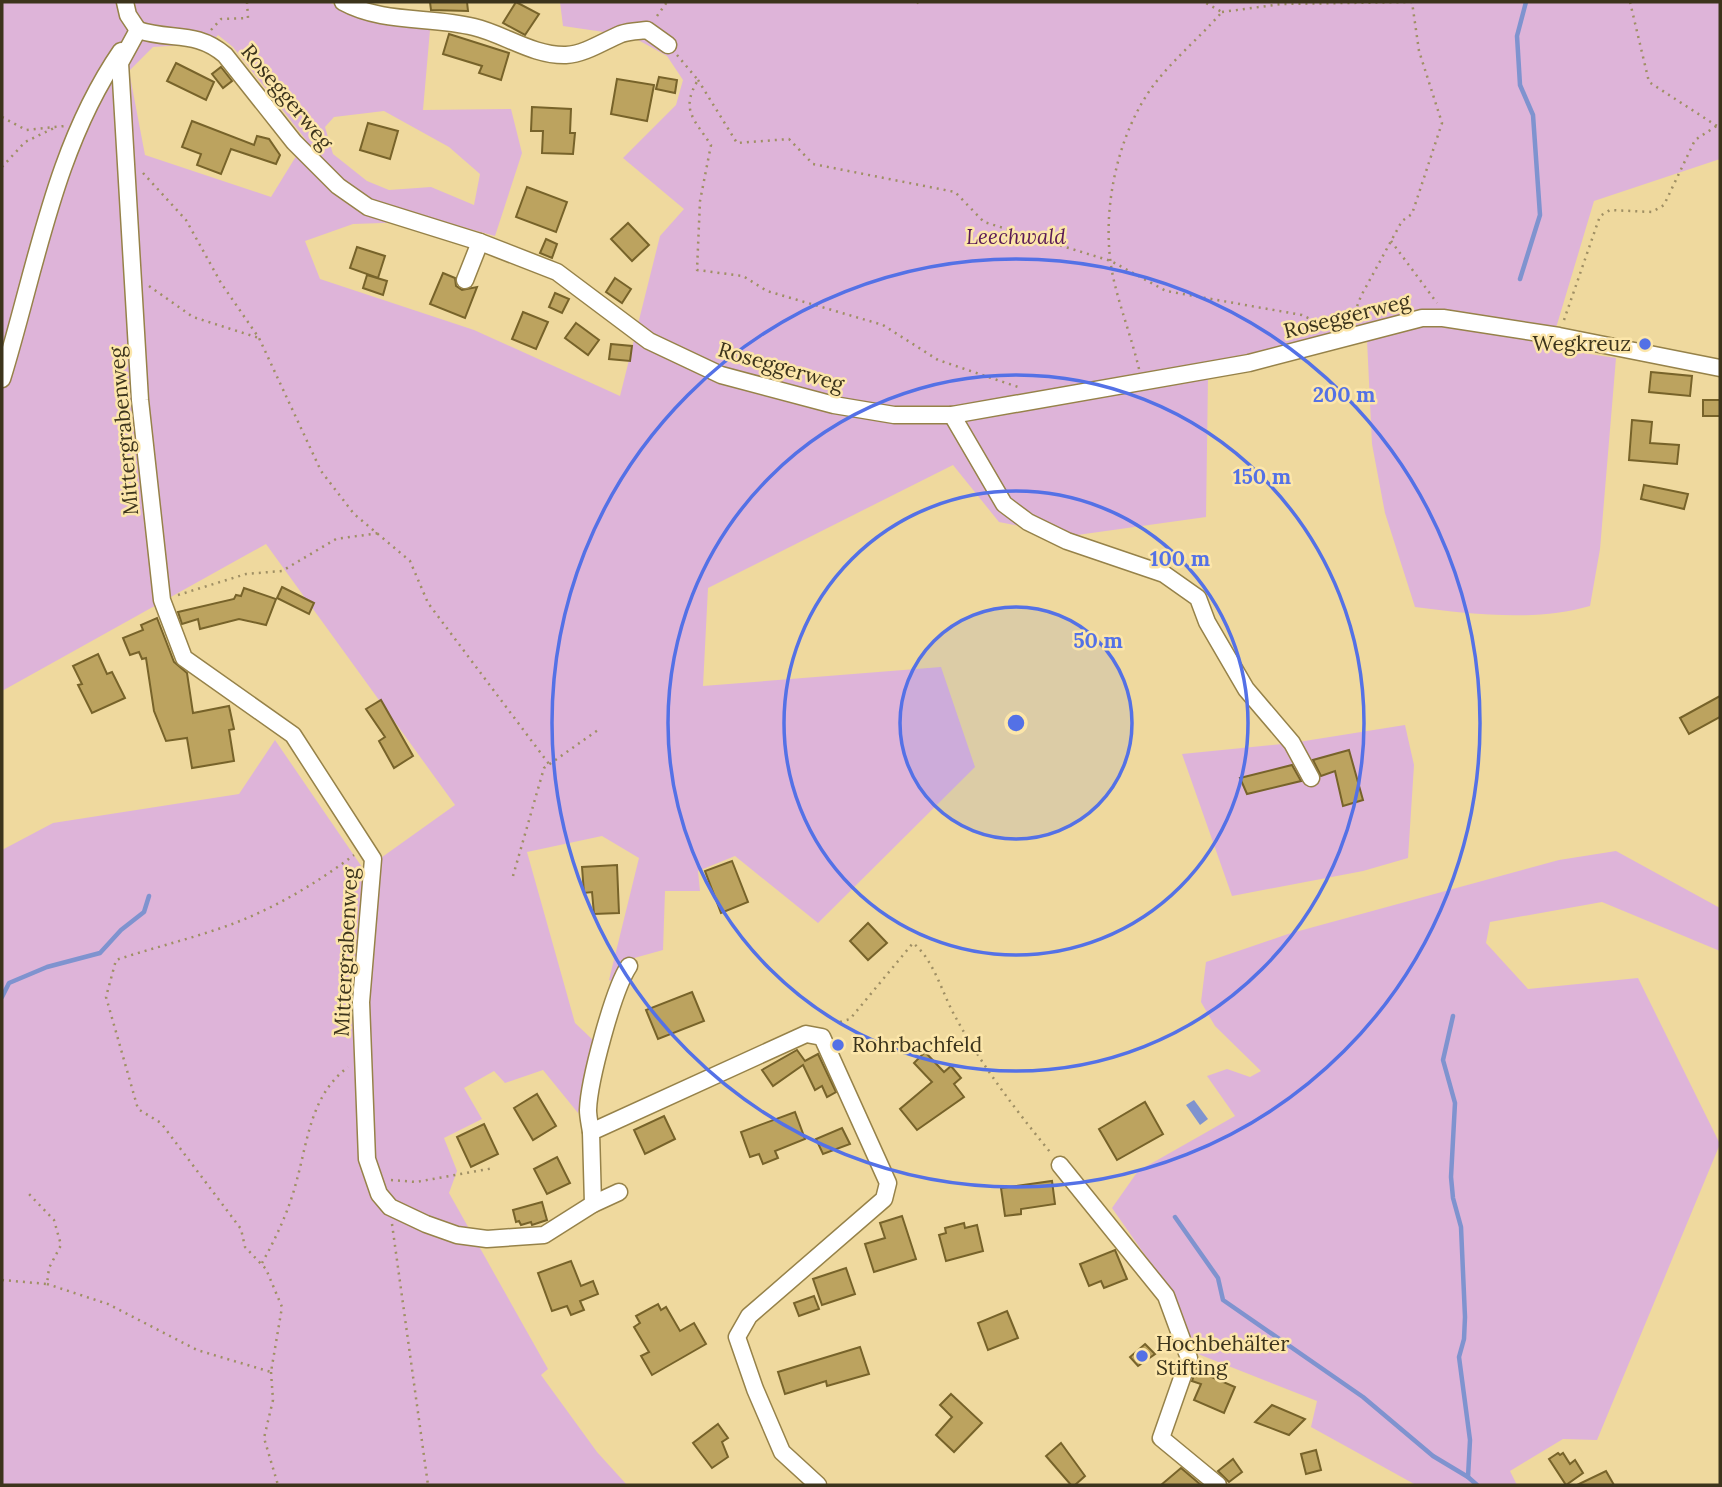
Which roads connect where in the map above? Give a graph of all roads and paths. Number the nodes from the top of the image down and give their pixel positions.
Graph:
1 (125, 2) edge
2 (247, 2) edge
3 (343, 2) edge
4 (667, 2) edge
5 (917, 2) edge
6 (1204, 2) edge
7 (1412, 2) edge
8 (1630, 2) edge
9 (921, 5) dead end
10 (1222, 12) junction
11 (138, 30) junction
12 (647, 30) junction
13 (209, 32) dead end
14 (668, 45) joint
15 (698, 80) junction
16 (2, 117) edge
17 (79, 125) junction
18 (59, 126) junction
19 (1719, 126) edge
20 (126, 162) junction
21 (2, 167) edge
22 (1391, 241) junction
23 (480, 242) junction
24 (1111, 261) junction
25 (135, 276) junction
26 (465, 280) dead end
27 (1450, 319) junction
28 (1346, 336) junction
29 (1559, 337) junction
30 (259, 338) junction
31 (1720, 368) edge
32 (2, 379) edge
33 (1143, 382) junction
34 (1023, 389) dead end
35 (952, 415) junction
36 (379, 533) junction
37 (162, 600) junction
38 (598, 730) dead end
39 (549, 764) junction
40 (1311, 778) dead end
41 (364, 846) junction
42 (513, 876) dead end
43 (629, 966) dead end
44 (840, 1022) dead end
45 (363, 1058) junction
46 (591, 1132) junction
47 (1060, 1165) joint
48 (494, 1168) dead end
49 (374, 1177) junction
50 (27, 1192) dead end
51 (619, 1192) dead end
52 (593, 1204) junction
53 (390, 1207) junction
54 (262, 1263) junction
55 (2, 1280) edge
56 (47, 1284) junction
57 (271, 1372) junction
58 (278, 1485) edge
59 (428, 1485) edge
60 (818, 1485) edge
61 (1218, 1485) edge

1 - 11 street
2 - 13 path
3 - 12 street
4 - 12 path
5 - 9 path
6 - 10 path
7 - 10 path
7 - 22 path
8 - 19 path
10 - 24 path
11 - 17 street
11 - 20 street, Mittergrabenweg
11 - 23 street, Roseggerweg
12 - 14 street
14 - 15 path
15 - 24 path
15 - 34 path
16 - 18 path
17 - 18 path
17 - 32 street
18 - 21 path
19 - 29 path
20 - 25 street, Mittergrabenweg
20 - 30 path
22 - 27 path
22 - 28 path
23 - 26 street
23 - 35 street, Roseggerweg
24 - 28 path
24 - 33 path
25 - 30 path
25 - 37 street, Mittergrabenweg
27 - 28 street, Roseggerweg
27 - 29 street, Roseggerweg
28 - 33 street, Roseggerweg
29 - 31 street, Roseggerweg
30 - 36 path
33 - 35 street, Roseggerweg
35 - 40 street
36 - 37 path
36 - 39 path
37 - 41 street, Mittergrabenweg
38 - 39 path
39 - 42 path
41 - 45 street, Mittergrabenweg
41 - 54 path
43 - 46 street
44 - 47 path
45 - 49 street, Mittergrabenweg
45 - 54 path
46 - 52 street
46 - 60 street
47 - 61 street
48 - 49 path
49 - 53 street, Mittergrabenweg
50 - 56 path
51 - 52 street
52 - 53 street
53 - 59 path
54 - 57 path
55 - 56 path
56 - 57 path
57 - 58 path

